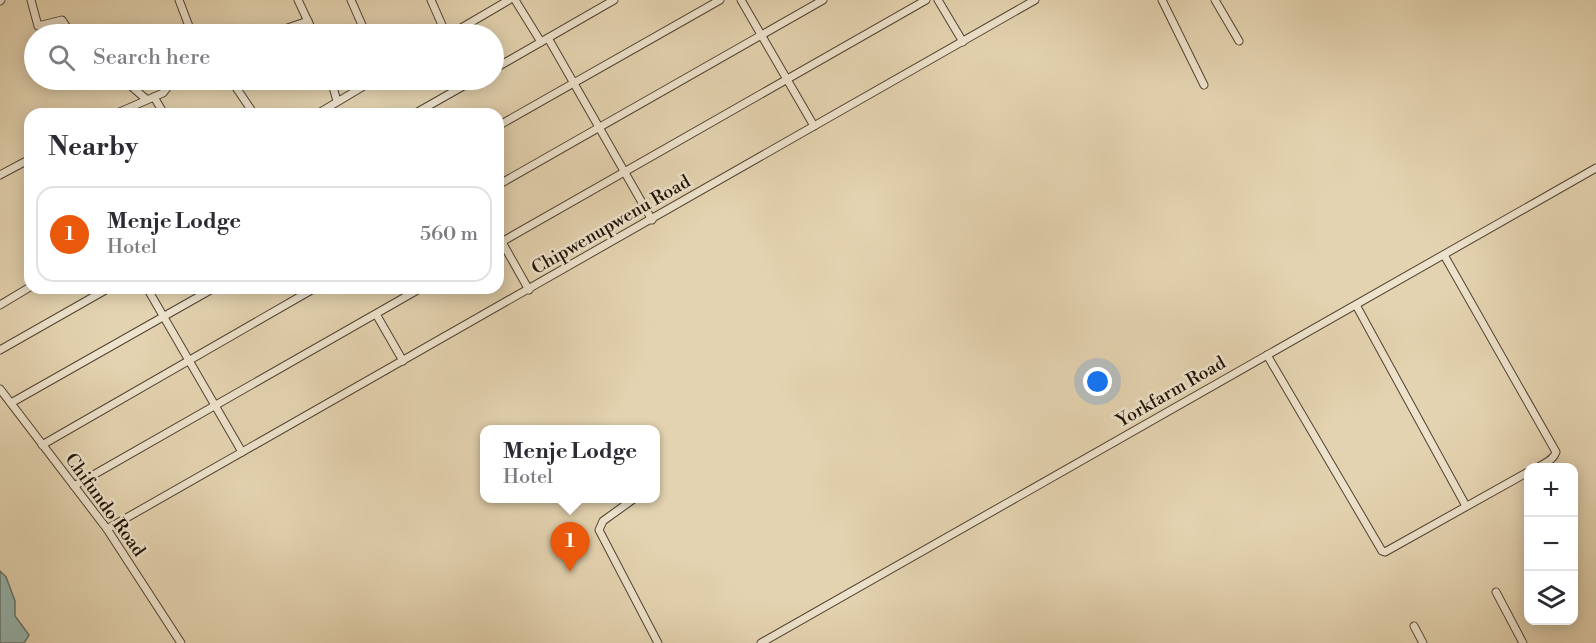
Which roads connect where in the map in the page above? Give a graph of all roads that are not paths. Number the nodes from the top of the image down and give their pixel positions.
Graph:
1 (31, 0) edge
2 (178, 0) edge
3 (298, 0) edge
4 (351, 0) edge
5 (431, 0) edge
6 (509, 0) edge
7 (515, 0) edge
8 (614, 0) edge
9 (720, 0) edge
10 (741, 0) edge
11 (823, 0) edge
12 (926, 0) edge
13 (938, 0) edge
14 (1035, 0) edge
15 (1162, 0) edge
16 (1215, 0) edge
17 (308, 21) junction
18 (37, 24) edge
19 (46, 24) edge
20 (65, 24) edge
21 (188, 24) edge
22 (299, 24) edge
23 (309, 24) edge
24 (362, 24) edge
25 (442, 24) edge
26 (468, 24) edge
27 (761, 36) junction
28 (544, 40) junction
29 (1239, 41) dead end
30 (963, 42) junction
31 (504, 63) edge
32 (787, 80) junction
33 (574, 83) junction
34 (1204, 85) dead end
35 (136, 90) edge
36 (167, 90) edge
37 (238, 90) edge
38 (334, 90) edge
39 (356, 90) edge
40 (458, 90) edge
41 (154, 98) junction
42 (146, 99) junction
43 (337, 101) junction
44 (127, 108) edge
45 (160, 108) edge
46 (250, 108) edge
47 (326, 108) edge
48 (430, 108) edge
49 (504, 123) edge
50 (814, 126) junction
51 (599, 127) junction
52 (24, 162) edge
53 (1596, 168) edge
54 (625, 172) junction
55 (0, 176) edge
56 (504, 182) edge
57 (652, 220) junction
58 (504, 237) edge
59 (504, 248) edge
60 (1444, 255) junction
61 (24, 290) edge
62 (529, 290) junction
63 (98, 294) edge
64 (150, 294) edge
65 (203, 294) edge
66 (305, 294) edge
67 (411, 294) edge
68 (0, 304) edge
69 (1356, 305) junction
70 (376, 314) junction
71 (162, 317) junction
72 (0, 350) edge
73 (1267, 355) junction
74 (403, 361) junction
75 (188, 362) junction
76 (0, 388) edge
77 (11, 403) junction
78 (216, 407) junction
79 (42, 445) junction
80 (242, 452) junction
81 (1545, 463) edge
82 (1524, 474) edge
83 (74, 486) junction
84 (628, 503) edge
85 (1466, 506) junction
86 (107, 529) junction
87 (1496, 592) dead end
88 (1414, 626) dead end
89 (181, 643) edge
90 (658, 643) edge
91 (761, 643) edge
92 (1423, 643) edge
93 (1523, 643) edge

1 - 18 street
2 - 21 street
3 - 17 street
4 - 24 street
5 - 25 street
6 - 26 street
7 - 28 street
8 - 28 street
9 - 33 street
10 - 27 street
11 - 27 street
12 - 32 street
13 - 30 street
14 - 30 street, Chipwenupwenu Road
15 - 34 street
16 - 29 street
17 - 22 street
17 - 23 street
19 - 20 street
27 - 32 street
27 - 51 street
28 - 31 street
28 - 33 street
30 - 50 street, Chipwenupwenu Road
32 - 50 street
32 - 54 street
33 - 49 street
33 - 51 street
35 - 42 street
36 - 41 street
37 - 46 street
38 - 43 street
39 - 43 street
40 - 48 street
41 - 42 street
41 - 45 street
42 - 44 street
43 - 47 street
50 - 57 street, Chipwenupwenu Road
51 - 54 street
51 - 56 street
52 - 55 street
53 - 60 street, Yorkfarm Road
54 - 57 street
54 - 58 street
57 - 62 street, Chipwenupwenu Road
59 - 62 street
60 - 69 street, Yorkfarm Road
60 - 81 street
61 - 68 street
62 - 74 street, Chipwenupwenu Road
63 - 72 street
64 - 71 street
65 - 71 street
66 - 75 street
67 - 70 street
69 - 73 street, Yorkfarm Road
69 - 85 street
70 - 74 street
70 - 78 street
71 - 75 street
71 - 77 street
73 - 85 street
73 - 91 street, Yorkfarm Road
74 - 80 street, Chipwenupwenu Road
75 - 78 street
75 - 79 street
76 - 77 street, Chifundo Road
77 - 79 street, Chifundo Road
78 - 80 street
78 - 83 street
79 - 83 street, Chifundo Road
80 - 86 street, Chipwenupwenu Road
82 - 85 street
83 - 86 street, Chifundo Road
84 - 90 street
86 - 89 street, Chifundo Road
87 - 93 street
88 - 92 street

